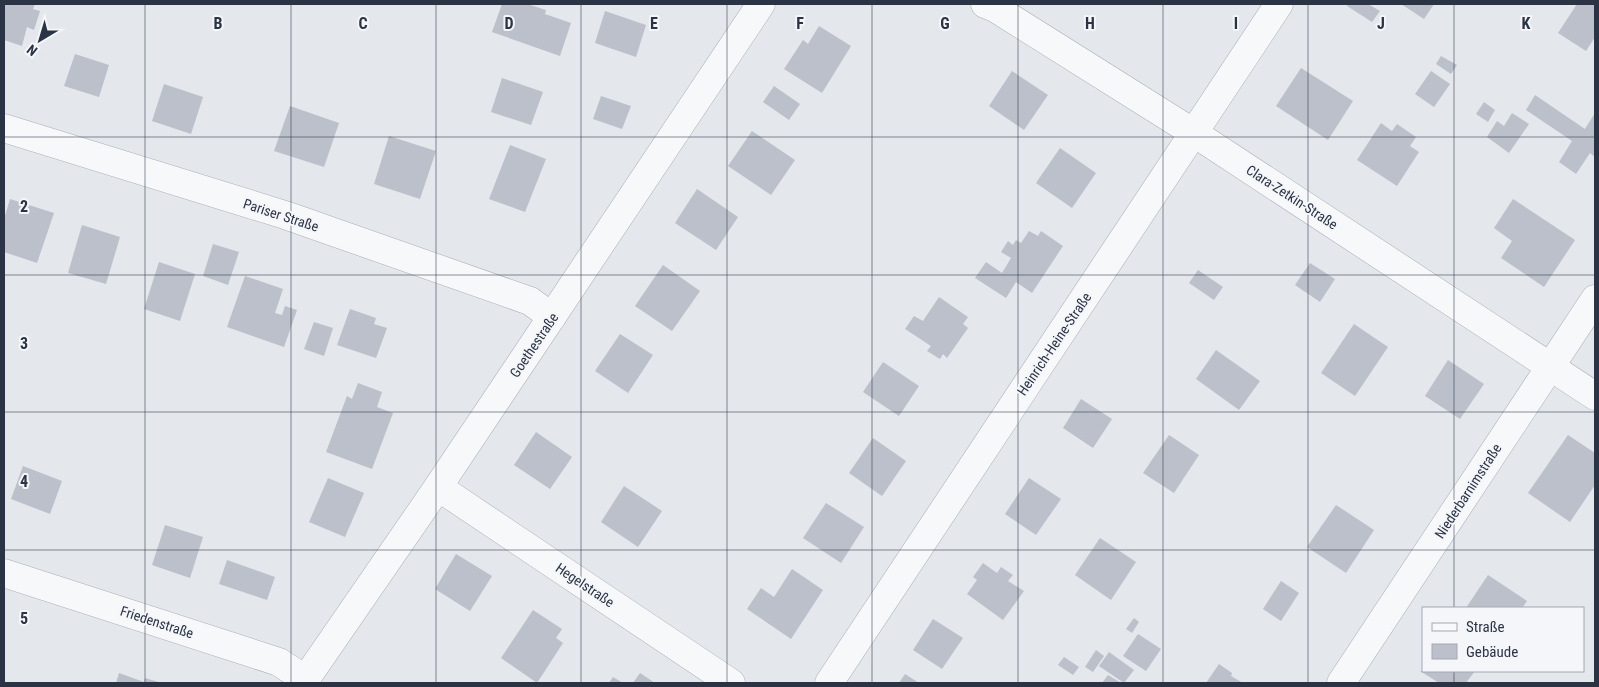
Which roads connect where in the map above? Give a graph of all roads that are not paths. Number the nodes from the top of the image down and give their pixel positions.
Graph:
1 (761, 4) edge
2 (985, 4) edge
3 (1279, 4) edge
4 (4, 128) edge
5 (1194, 133) junction
6 (1595, 299) edge
7 (552, 317) junction
8 (1550, 366) junction
9 (1595, 396) edge
10 (438, 487) junction
11 (4, 573) edge
12 (305, 681) edge
13 (731, 683) edge
14 (829, 683) edge
15 (1341, 683) edge

1 - 7 street, Goethestraße
2 - 5 street, Clara-Zetkin-Straße
3 - 5 street, Heinrich-Heine-Straße
4 - 7 street, Pariser Straße
5 - 8 street, Clara-Zetkin-Straße
5 - 14 street, Heinrich-Heine-Straße
6 - 8 street, Niederbarnimstraße
7 - 10 street, Goethestraße
8 - 9 street, Clara-Zetkin-Straße
8 - 15 street, Niederbarnimstraße
10 - 12 street, Goethestraße
10 - 13 street, Hegelstraße
11 - 12 street, Friedenstraße

